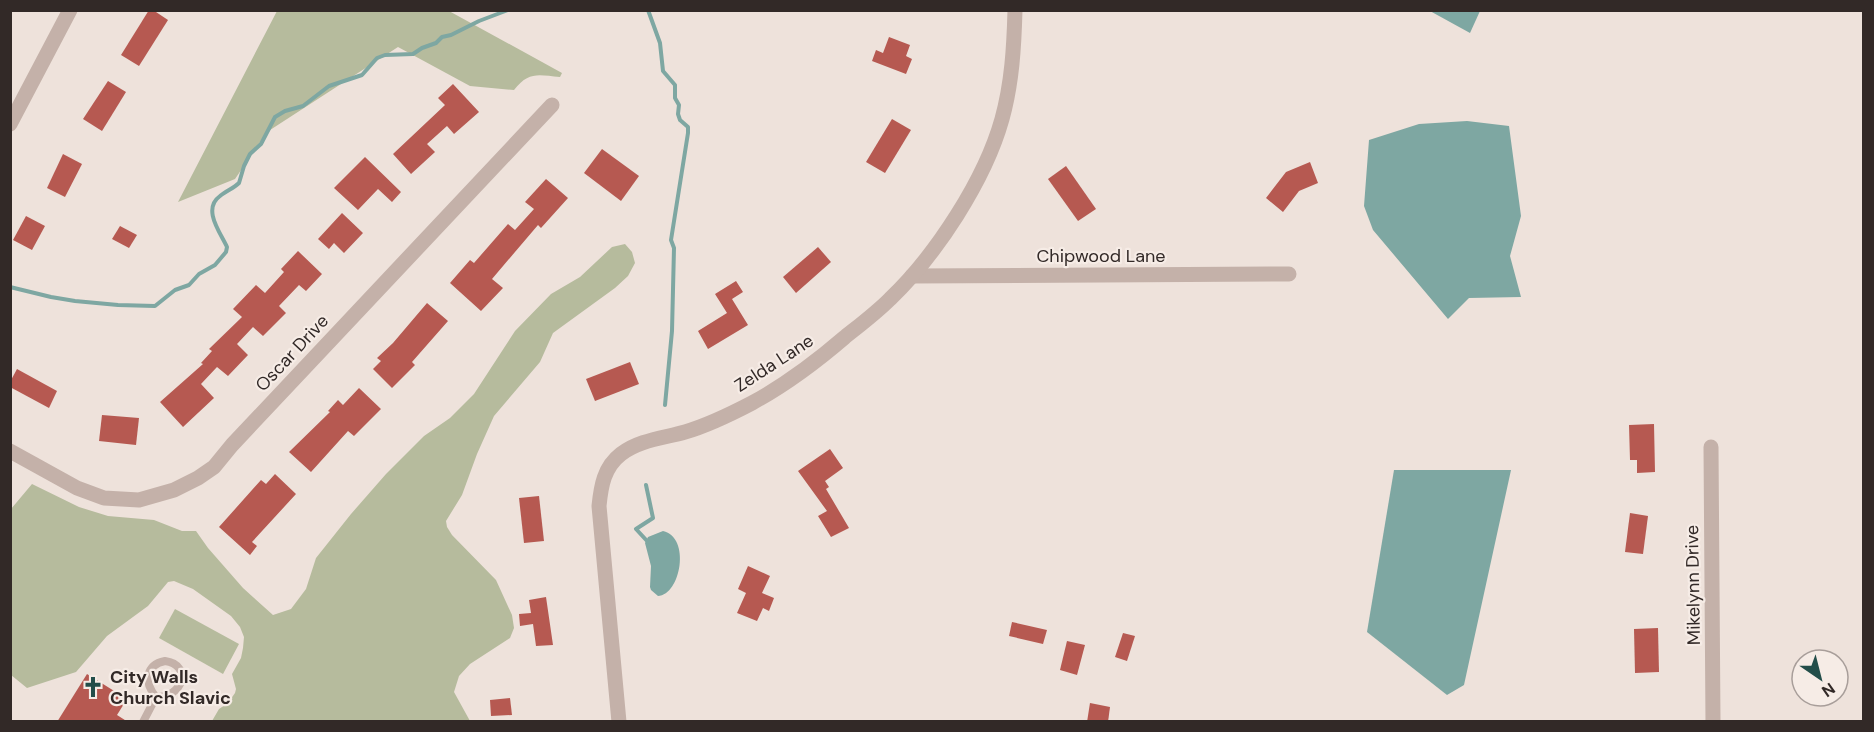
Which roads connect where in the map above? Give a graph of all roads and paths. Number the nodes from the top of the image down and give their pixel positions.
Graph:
1 (70, 10) edge
2 (1015, 10) edge
3 (552, 105) dead end
4 (11, 121) edge
5 (1289, 274) dead end
6 (912, 276) junction
7 (1711, 447) dead end
8 (10, 451) edge
9 (156, 697) junction
10 (143, 722) edge
11 (619, 722) edge
12 (1713, 722) edge

1 - 4 street
2 - 6 street, Zelda Lane
3 - 8 street, Oscar Drive
5 - 6 street, Chipwood Lane
6 - 11 street, Zelda Lane
7 - 12 street, Mikelynn Drive
9 - 9 lane
9 - 10 lane

